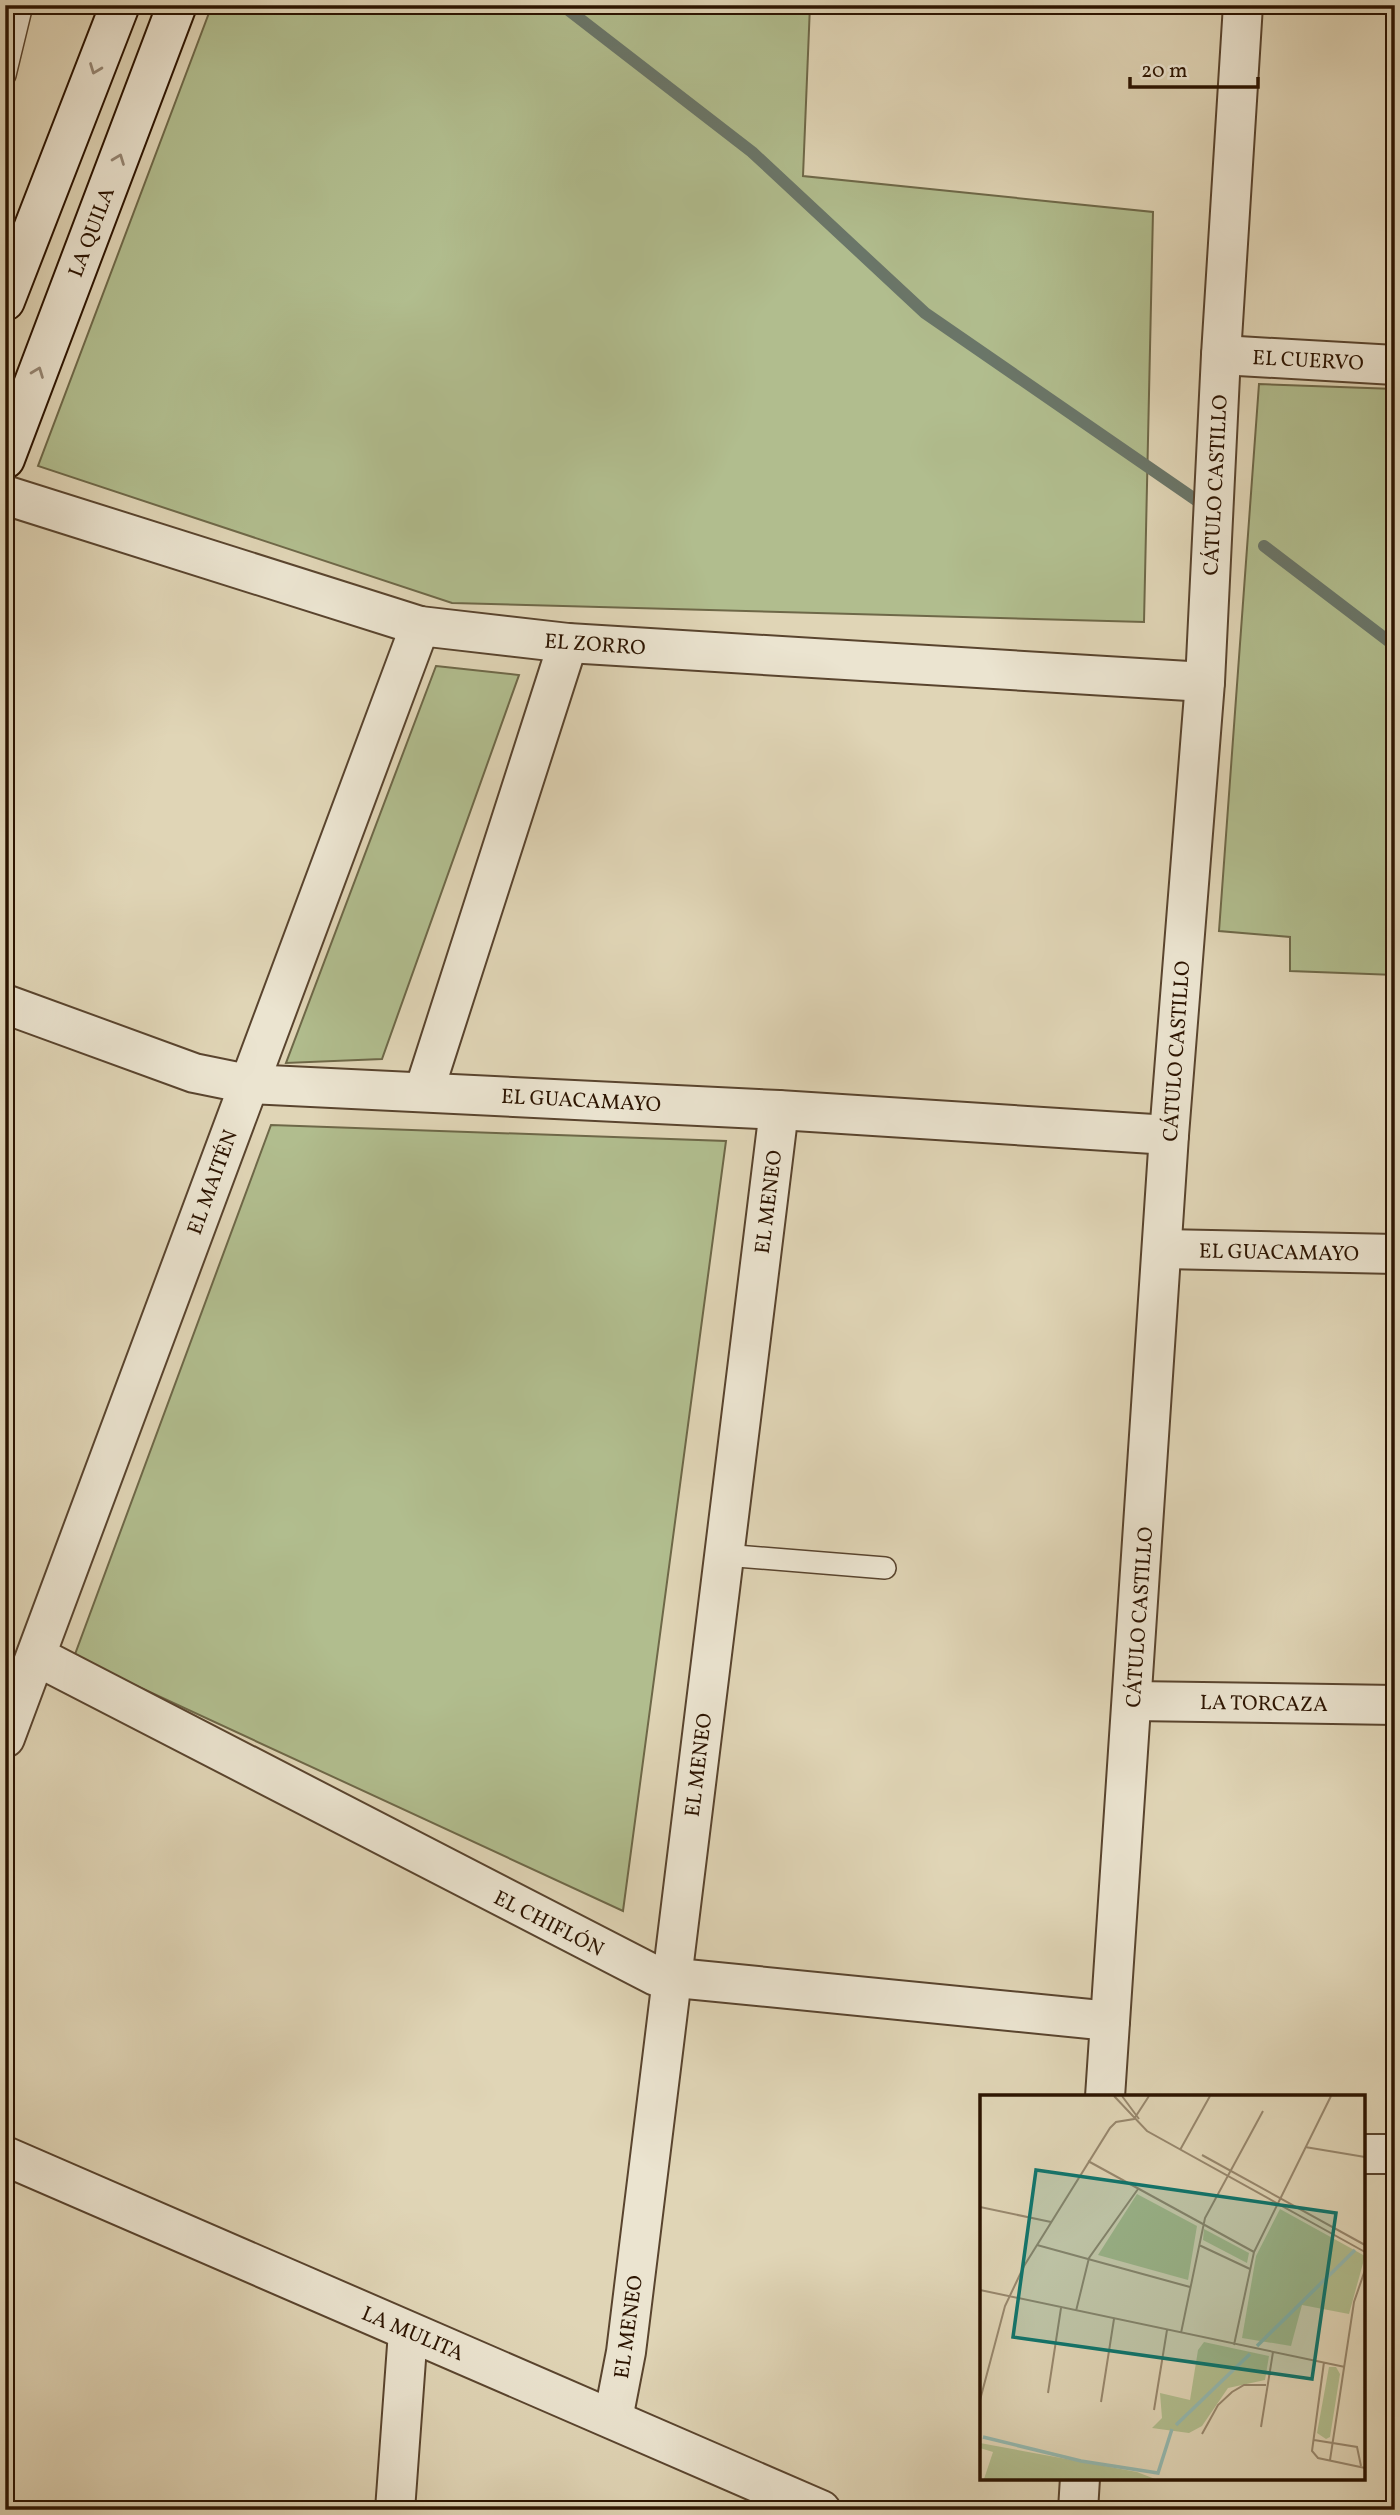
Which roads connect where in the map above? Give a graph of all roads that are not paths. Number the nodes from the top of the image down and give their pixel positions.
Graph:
1 (22, 5) edge
2 (120, 5) edge
3 (177, 5) edge
4 (1243, 5) edge
5 (5, 75) edge
6 (15, 244) edge
7 (5, 301) edge
8 (1221, 355) junction
9 (1395, 365) edge
10 (5, 459) edge
11 (5, 495) edge
12 (420, 626) junction
13 (568, 643) junction
14 (1205, 682) junction
15 (5, 1004) edge
16 (248, 1084) junction
17 (424, 1091) junction
18 (779, 1110) junction
19 (1169, 1135) junction
20 (1163, 1249) junction
21 (1395, 1254) edge
22 (724, 1556) junction
23 (885, 1568) dead end
24 (38, 1657) junction
25 (1133, 1701) junction
26 (1395, 1705) edge
27 (5, 1738) edge
28 (673, 1977) junction
29 (1110, 2021) junction
30 (1105, 2095) edge
31 (1365, 2154) edge
32 (1395, 2154) edge
33 (5, 2157) edge
34 (408, 2332) junction
35 (613, 2419) junction
36 (1080, 2480) edge
37 (395, 2510) edge
38 (821, 2510) edge
39 (1078, 2510) edge

1 - 5 lane
2 -> 6 street
10 -> 3 street, LA QUILA
4 - 8 street, CÁTULO CASTILLO
6 - 7 street
8 - 9 street, EL CUERVO
8 - 14 street, CÁTULO CASTILLO
11 - 12 street, EL ZORRO
12 - 13 street, EL ZORRO
12 - 16 street, EL MAITÉN
13 - 14 street, EL ZORRO
13 - 17 street
14 - 19 street, CÁTULO CASTILLO
15 - 16 street, EL GUACAMAYO
16 - 17 street, EL GUACAMAYO
16 - 24 street, EL MAITÉN
17 - 18 street, EL GUACAMAYO
18 - 19 street, EL GUACAMAYO
18 - 22 street, EL MENEO
19 - 20 street, CÁTULO CASTILLO
20 - 21 street, EL GUACAMAYO
20 - 25 street, CÁTULO CASTILLO
22 - 23 lane
22 - 28 street, EL MENEO
24 - 27 street, EL MAITÉN
24 - 28 street, EL CHIFLÓN
25 - 26 street, LA TORCAZA
25 - 29 street, CÁTULO CASTILLO
28 - 29 street, EL CHIFLÓN
28 - 35 street, EL MENEO
29 - 30 street, CÁTULO CASTILLO
31 - 32 street
33 - 34 street, LA MULITA
34 - 35 street, LA MULITA
34 - 37 street
35 - 38 street, LA MULITA
36 - 39 street

